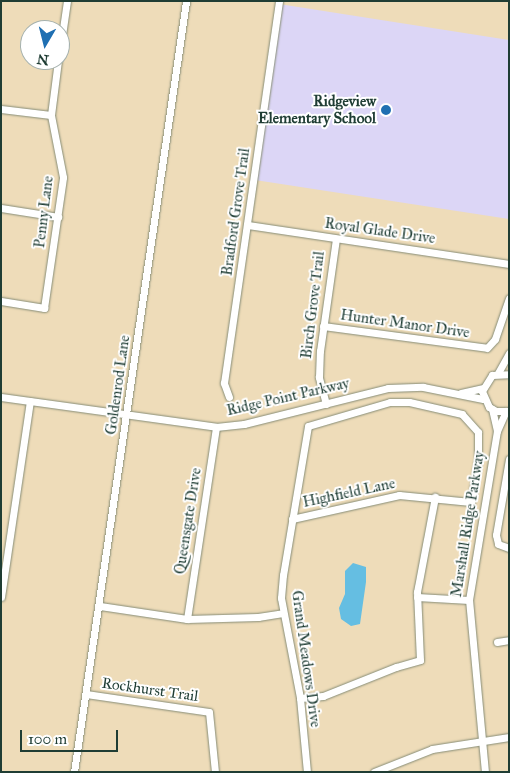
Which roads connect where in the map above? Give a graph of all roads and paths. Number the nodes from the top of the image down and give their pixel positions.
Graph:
1 (67, 1) edge
2 (186, 1) edge
3 (279, 1) edge
4 (64, 20) edge
5 (57, 70) edge
6 (1, 109) edge
7 (50, 115) junction
8 (1, 208) edge
9 (58, 217) junction
10 (248, 225) junction
11 (336, 239) junction
12 (509, 264) edge
13 (509, 298) edge
14 (1, 301) edge
15 (324, 326) junction
16 (509, 354) edge
17 (498, 373) junction
18 (509, 374) edge
19 (482, 388) junction
20 (461, 393) junction
21 (1, 397) edge
22 (228, 397) dead end
23 (483, 399) junction
24 (30, 401) junction
25 (326, 404) junction
26 (492, 409) junction
27 (507, 411) edge
28 (128, 414) junction
29 (216, 427) junction
30 (497, 431) junction
31 (509, 459) edge
32 (435, 497) junction
33 (471, 502) joint
34 (292, 519) junction
35 (509, 548) edge
36 (2, 593) edge
37 (417, 597) junction
38 (469, 600) junction
39 (100, 606) junction
40 (283, 613) junction
41 (187, 619) junction
42 (509, 640) edge
43 (496, 642) dead end
44 (86, 694) junction
45 (300, 698) junction
46 (509, 737) edge
47 (482, 740) junction
48 (74, 772) edge
49 (215, 772) edge
50 (307, 772) edge
51 (374, 772) edge
52 (485, 772) edge

1 - 4 street
2 - 28 street, Goldenrod Lane
3 - 10 street, Bradford Grove Trail
5 - 7 street, Penny Lane
6 - 7 street
7 - 9 street, Penny Lane
8 - 9 street
9 - 14 street, Penny Lane
10 - 11 street, Royal Glade Drive
10 - 22 street, Bradford Grove Trail
11 - 12 street, Royal Glade Drive
11 - 15 street, Birch Grove Trail
13 - 15 street, Hunter Manor Drive
15 - 25 street, Birch Grove Trail
16 - 17 street
17 - 18 street
17 - 19 street
19 - 20 street
19 - 23 street
20 - 23 street
20 - 25 street, Ridge Point Parkway
21 - 24 street, Ridge Point Parkway
23 - 26 street
24 - 28 street, Ridge Point Parkway
24 - 36 street
25 - 29 street, Ridge Point Parkway
26 - 27 street
26 - 30 street, Marshall Ridge Parkway
27 - 30 street, Marshall Ridge Parkway
28 - 29 street, Ridge Point Parkway
28 - 39 street, Goldenrod Lane
29 - 41 street, Queensgate Drive
30 - 38 street, Marshall Ridge Parkway
31 - 35 street
32 - 33 street, Highfield Lane
32 - 34 street, Highfield Lane
32 - 37 street
33 - 34 street, Grand Meadows Drive
34 - 40 street, Grand Meadows Drive
37 - 38 street
37 - 45 street
38 - 47 street, Marshall Ridge Parkway
39 - 41 street
39 - 44 street, Goldenrod Lane
40 - 41 street
40 - 45 street, Grand Meadows Drive
42 - 43 street
44 - 48 street, Goldenrod Lane
44 - 49 street, Rockhurst Trail
45 - 50 street, Grand Meadows Drive
46 - 47 street
47 - 51 street
47 - 52 street, Marshall Ridge Parkway

